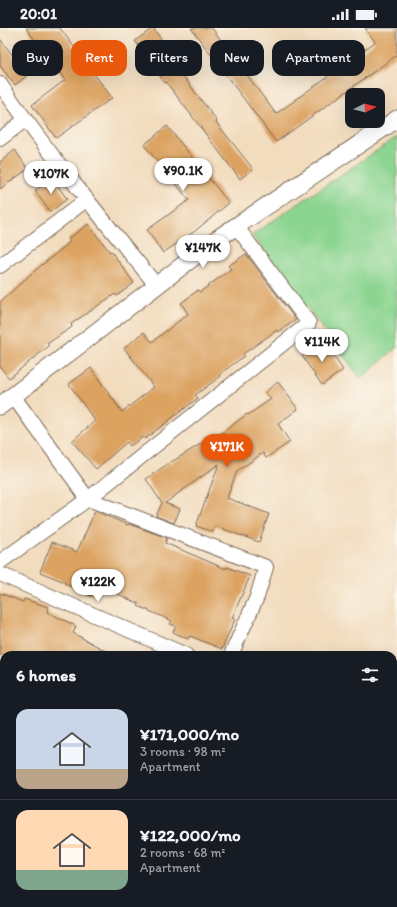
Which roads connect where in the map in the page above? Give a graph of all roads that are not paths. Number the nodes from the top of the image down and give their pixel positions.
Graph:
1 (0, 84) edge
2 (397, 119) edge
3 (25, 120) junction
4 (0, 139) edge
5 (86, 200) junction
6 (236, 226) junction
7 (0, 266) edge
8 (157, 286) junction
9 (7, 401) edge
10 (88, 499) junction
11 (0, 562) edge
12 (0, 574) edge
13 (177, 651) edge
14 (233, 651) edge

1 - 3 street
2 - 6 street
3 - 4 street
3 - 5 street
5 - 7 street
5 - 8 street
6 - 8 street
6 - 10 street
8 - 9 street
9 - 10 street
10 - 11 street
10 - 14 street
12 - 13 street

